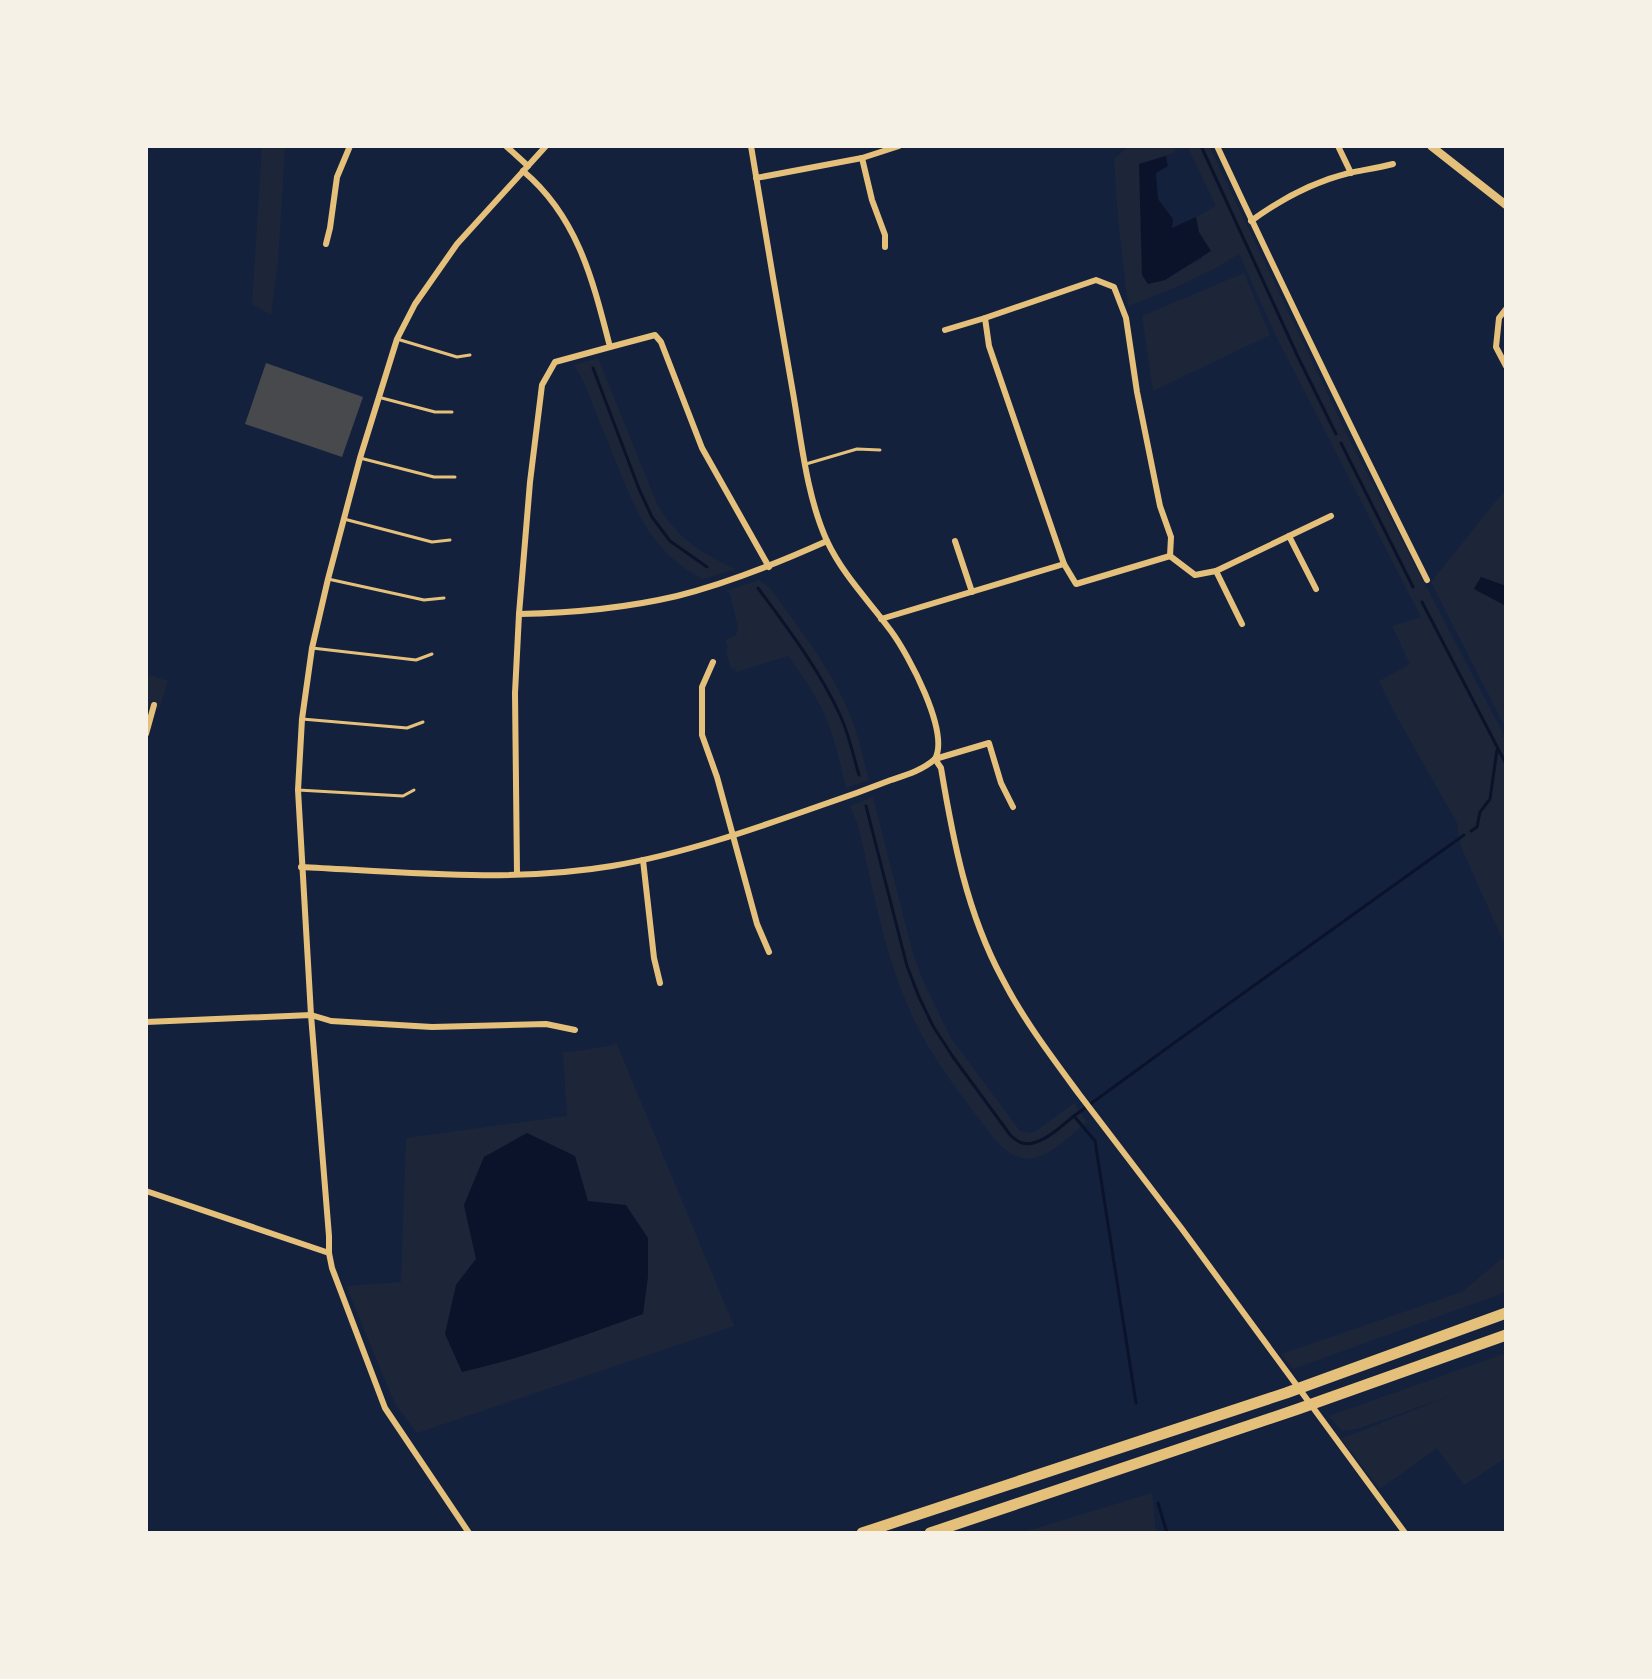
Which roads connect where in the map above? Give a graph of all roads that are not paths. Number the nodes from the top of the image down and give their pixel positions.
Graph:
1 (350, 146) edge
2 (506, 146) edge
3 (546, 146) edge
4 (751, 146) edge
5 (899, 146) edge
6 (1217, 146) edge
7 (1338, 146) edge
8 (1431, 146) edge
9 (862, 158) junction
10 (1393, 164) dead end
11 (526, 168) junction
12 (1351, 173) junction
13 (756, 178) junction
14 (1506, 205) edge
15 (1251, 221) junction
16 (326, 244) dead end
17 (885, 247) dead end
18 (1506, 309) edge
19 (985, 318) junction
20 (945, 330) dead end
21 (397, 339) junction
22 (610, 347) junction
23 (470, 355) dead end
24 (1506, 366) edge
25 (378, 397) junction
26 (452, 412) dead end
27 (880, 450) dead end
28 (360, 458) junction
29 (806, 464) junction
30 (455, 477) dead end
31 (1331, 516) dead end
32 (344, 519) junction
33 (1289, 536) junction
34 (450, 540) dead end
35 (827, 541) junction
36 (955, 541) dead end
37 (1170, 556) junction
38 (1064, 564) junction
39 (769, 567) junction
40 (1216, 571) junction
41 (328, 579) junction
42 (1427, 580) dead end
43 (1316, 589) dead end
44 (972, 592) junction
45 (444, 598) dead end
46 (519, 614) junction
47 (881, 619) junction
48 (1242, 624) dead end
49 (312, 648) junction
50 (432, 654) dead end
51 (713, 662) dead end
52 (154, 705) dead end
53 (302, 719) junction
54 (423, 722) dead end
55 (146, 734) edge
56 (935, 759) junction
57 (298, 790) junction
58 (414, 790) dead end
59 (1013, 807) dead end
60 (732, 836) junction
61 (643, 860) junction
62 (301, 867) junction
63 (517, 874) junction
64 (769, 952) dead end
65 (660, 983) dead end
66 (311, 1015) junction
67 (146, 1022) edge
68 (575, 1030) dead end
69 (146, 1191) edge
70 (329, 1253) junction
71 (1506, 1313) edge
72 (1506, 1335) edge
73 (469, 1533) edge
74 (862, 1533) edge
75 (930, 1533) edge
76 (1405, 1533) edge

1 - 16 street
2 - 11 street
3 - 11 street
4 - 13 street
5 - 9 street
6 - 15 street
7 - 12 street
8 - 14 street
9 - 13 street
9 - 17 street
10 - 12 street
11 - 21 street
11 - 22 street
12 - 15 street
13 - 29 street
15 - 42 street
18 - 24 street
19 - 20 street
19 - 37 street
19 - 38 street
21 - 23 lane
21 - 25 street
22 - 39 street
22 - 46 street
25 - 26 lane
25 - 28 street
27 - 29 lane
28 - 30 lane
28 - 32 street
29 - 35 street
31 - 33 street
32 - 34 lane
32 - 41 street
33 - 40 street
33 - 43 street
35 - 39 street
35 - 47 street
36 - 44 street
37 - 38 street
37 - 40 street
38 - 44 street
39 - 46 street
40 - 48 street
41 - 45 lane
41 - 49 street
44 - 47 street
46 - 63 street
47 - 56 street
49 - 50 lane
49 - 53 street
51 - 60 street
52 - 55 street
53 - 54 lane
53 - 57 street
56 - 59 street
56 - 60 street
56 - 76 street
57 - 58 lane
57 - 62 street
60 - 61 street
60 - 64 street
61 - 63 street
61 - 65 street
62 - 63 street
62 - 66 street
66 - 67 street
66 - 68 street
66 - 70 street
69 - 70 street
70 - 73 street
71 - 74 highway
72 - 75 highway

